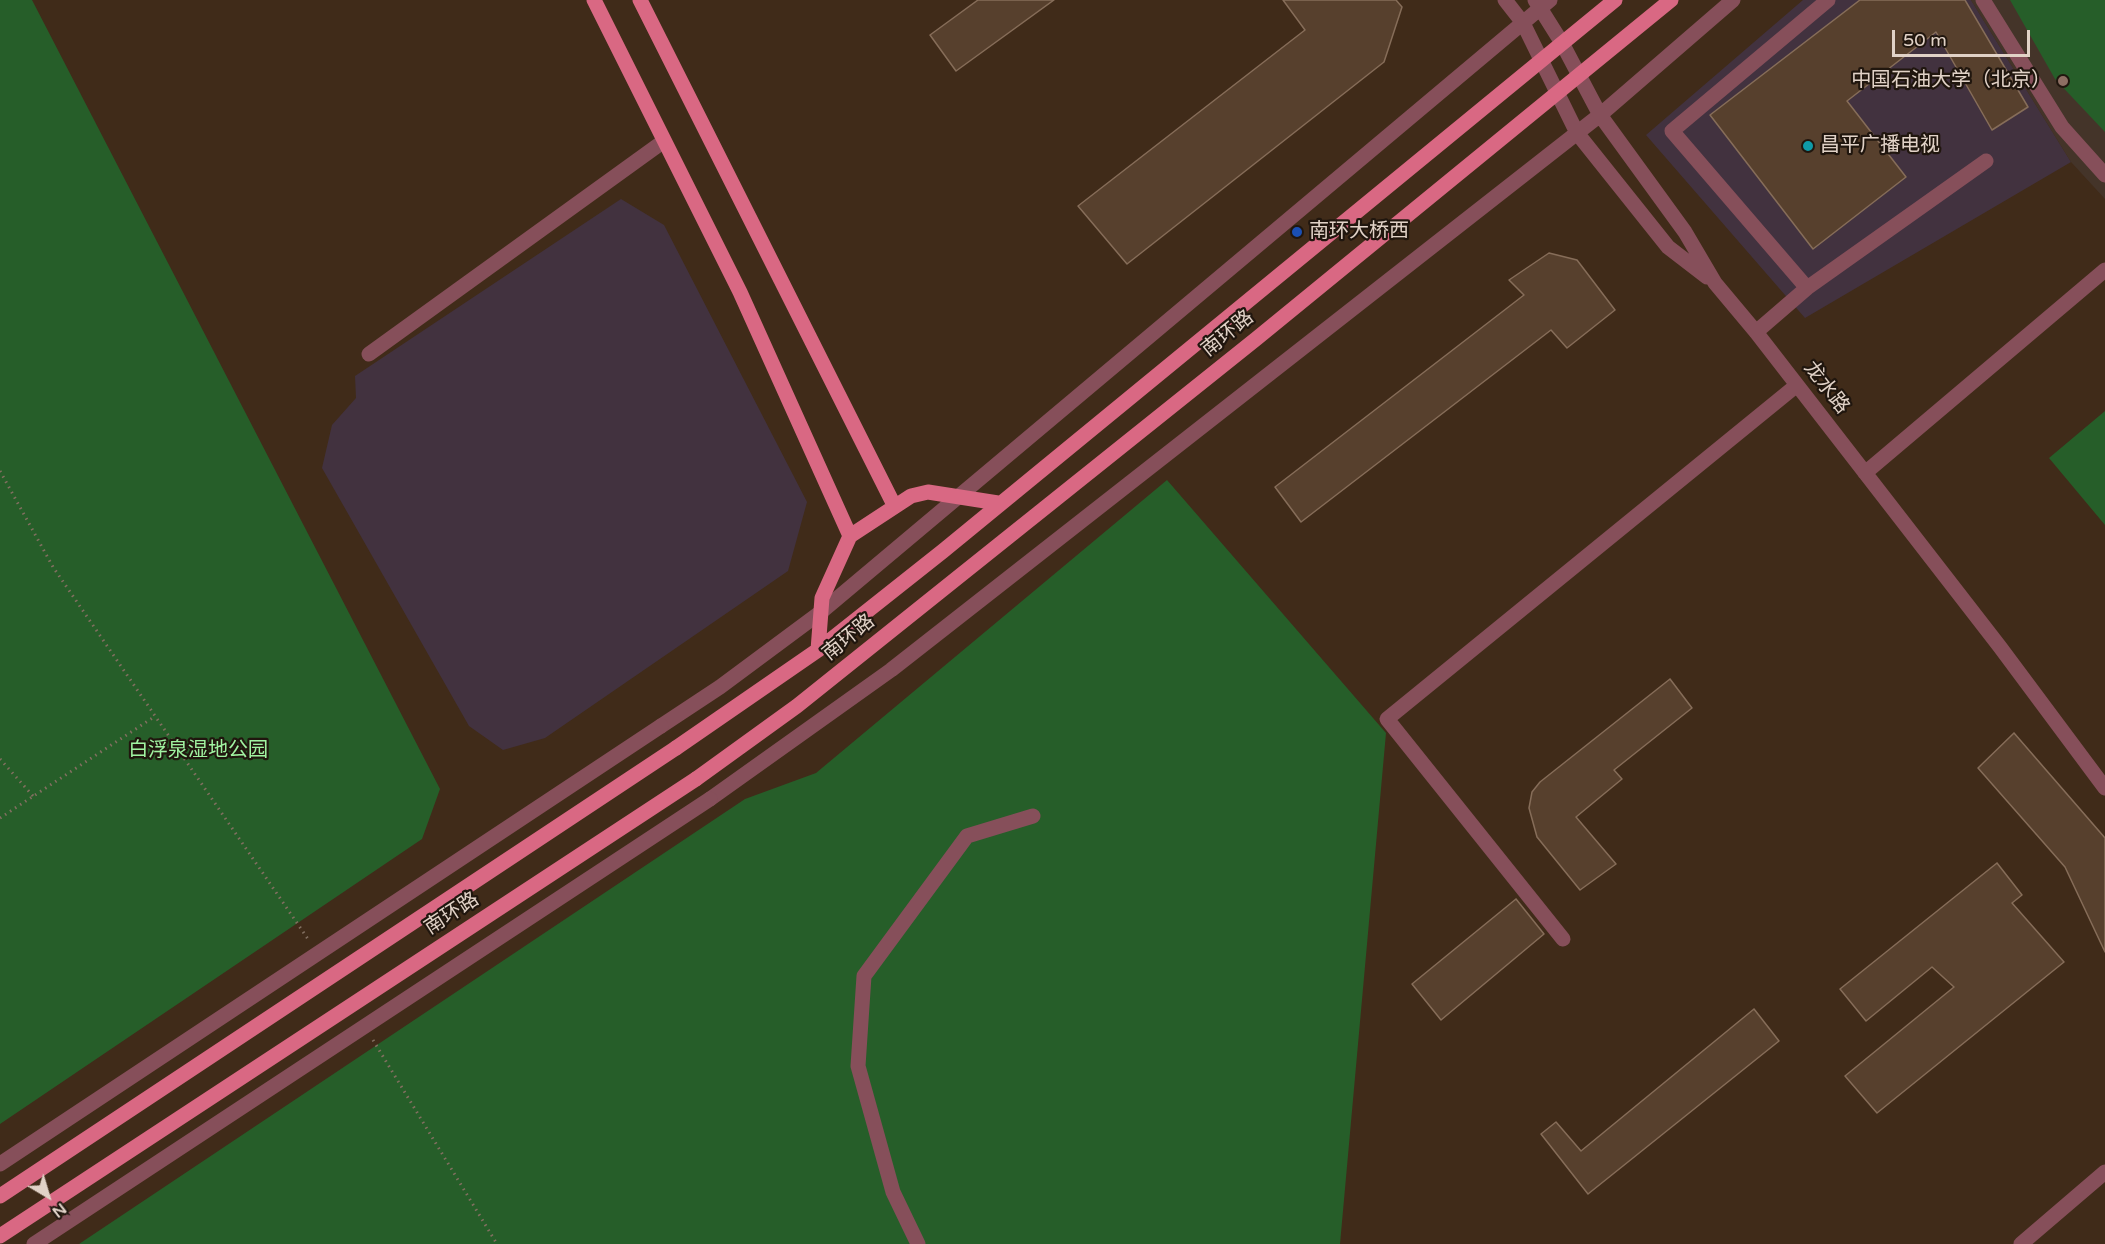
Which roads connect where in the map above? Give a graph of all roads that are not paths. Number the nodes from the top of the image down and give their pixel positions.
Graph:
1 (594, 0) edge
2 (640, 0) edge
3 (1505, 0) edge
4 (1615, 0) edge
5 (1671, 0) edge
6 (1733, 0) edge
7 (1828, 0) edge
8 (1983, 0) edge
9 (1542, 2) edge
10 (1523, 23) junction
11 (1562, 43) junction
12 (1541, 60) junction
13 (1580, 76) junction
14 (1558, 94) junction
15 (1600, 115) junction
16 (1577, 133) junction
17 (664, 141) junction
18 (1986, 161) dead end
19 (2105, 175) edge
20 (2105, 270) edge
21 (1715, 282) junction
22 (1807, 288) junction
23 (1756, 332) junction
24 (369, 354) dead end
25 (1797, 385) junction
26 (1864, 473) junction
27 (959, 498) junction
28 (998, 503) junction
29 (894, 505) junction
30 (850, 536) junction
31 (821, 612) junction
32 (818, 650) junction
33 (2105, 788) edge
34 (1033, 816) dead end
35 (1563, 939) dead end
36 (0, 1164) edge
37 (2105, 1172) edge
38 (0, 1196) edge
39 (0, 1236) edge
40 (34, 1244) edge
41 (918, 1244) edge
42 (2021, 1244) edge

1 - 17 main road
2 - 29 main road
3 - 10 street
4 - 11 main road, 南环路
5 - 13 main road, 南环路
6 - 15 street
7 - 22 street
8 - 19 street
9 - 10 street
9 - 11 street, 龙水路
10 - 12 street
10 - 27 street
11 - 12 main road, 南环路
11 - 13 street, 龙水路
12 - 14 street
12 - 28 main road, 南环路
13 - 14 main road, 南环路
13 - 15 street, 龙水路
14 - 16 street
14 - 39 main road, 南环路, bridge
15 - 16 street
15 - 21 street, 龙水路
16 - 21 street
16 - 40 street, bridge
17 - 24 street
17 - 30 main road
18 - 22 street
20 - 26 street
21 - 23 street, 龙水路
22 - 23 street
23 - 25 street, 龙水路
25 - 26 street, 龙水路
25 - 35 street
26 - 33 street, 龙水路
27 - 28 main road
27 - 29 main road
27 - 31 street
28 - 32 main road, 南环路
29 - 30 main road
30 - 31 main road
31 - 32 main road
31 - 36 street, bridge
32 - 38 main road, 南环路, bridge
34 - 41 street
37 - 42 street

